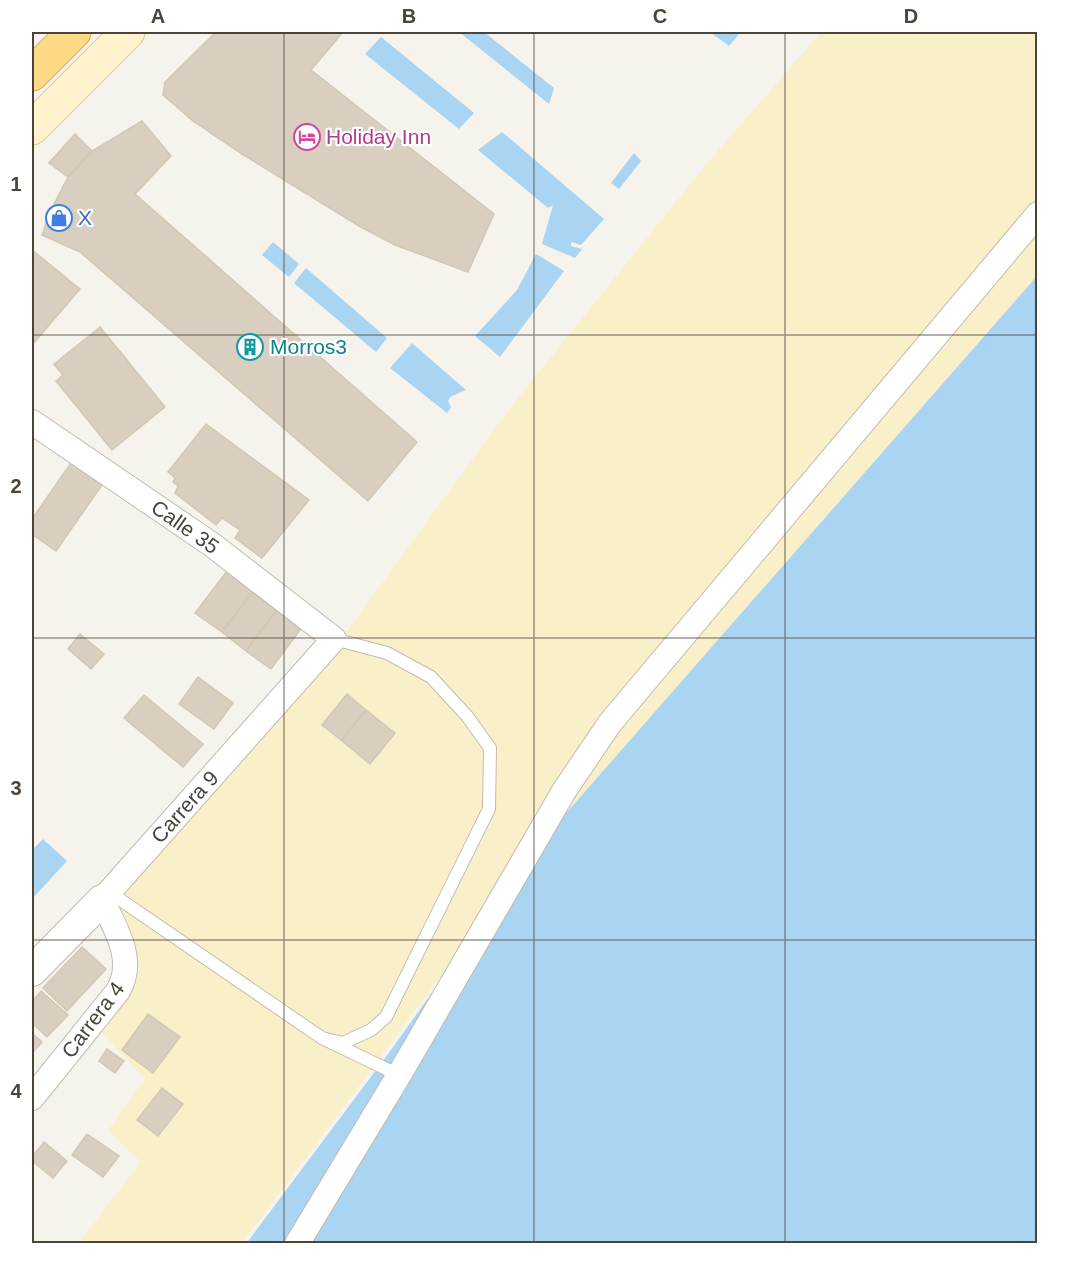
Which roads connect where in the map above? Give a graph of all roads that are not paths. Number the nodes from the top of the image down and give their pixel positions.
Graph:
1 (74, 32) edge
2 (128, 32) edge
3 (32, 74) edge
4 (32, 128) edge
5 (1038, 214) edge
6 (32, 422) edge
7 (334, 639) junction
8 (106, 896) junction
9 (32, 971) edge
10 (322, 1038) junction
11 (399, 1075) junction
12 (32, 1098) edge
13 (297, 1244) edge

1 - 3 highway
2 - 4 main road
5 - 11 street
6 - 7 street, Calle 35
7 - 8 street, Carrera 9
7 - 10 lane
8 - 9 street, Carrera 9
8 - 10 lane
8 - 12 street, Carrera 4
10 - 11 lane
11 - 13 street

